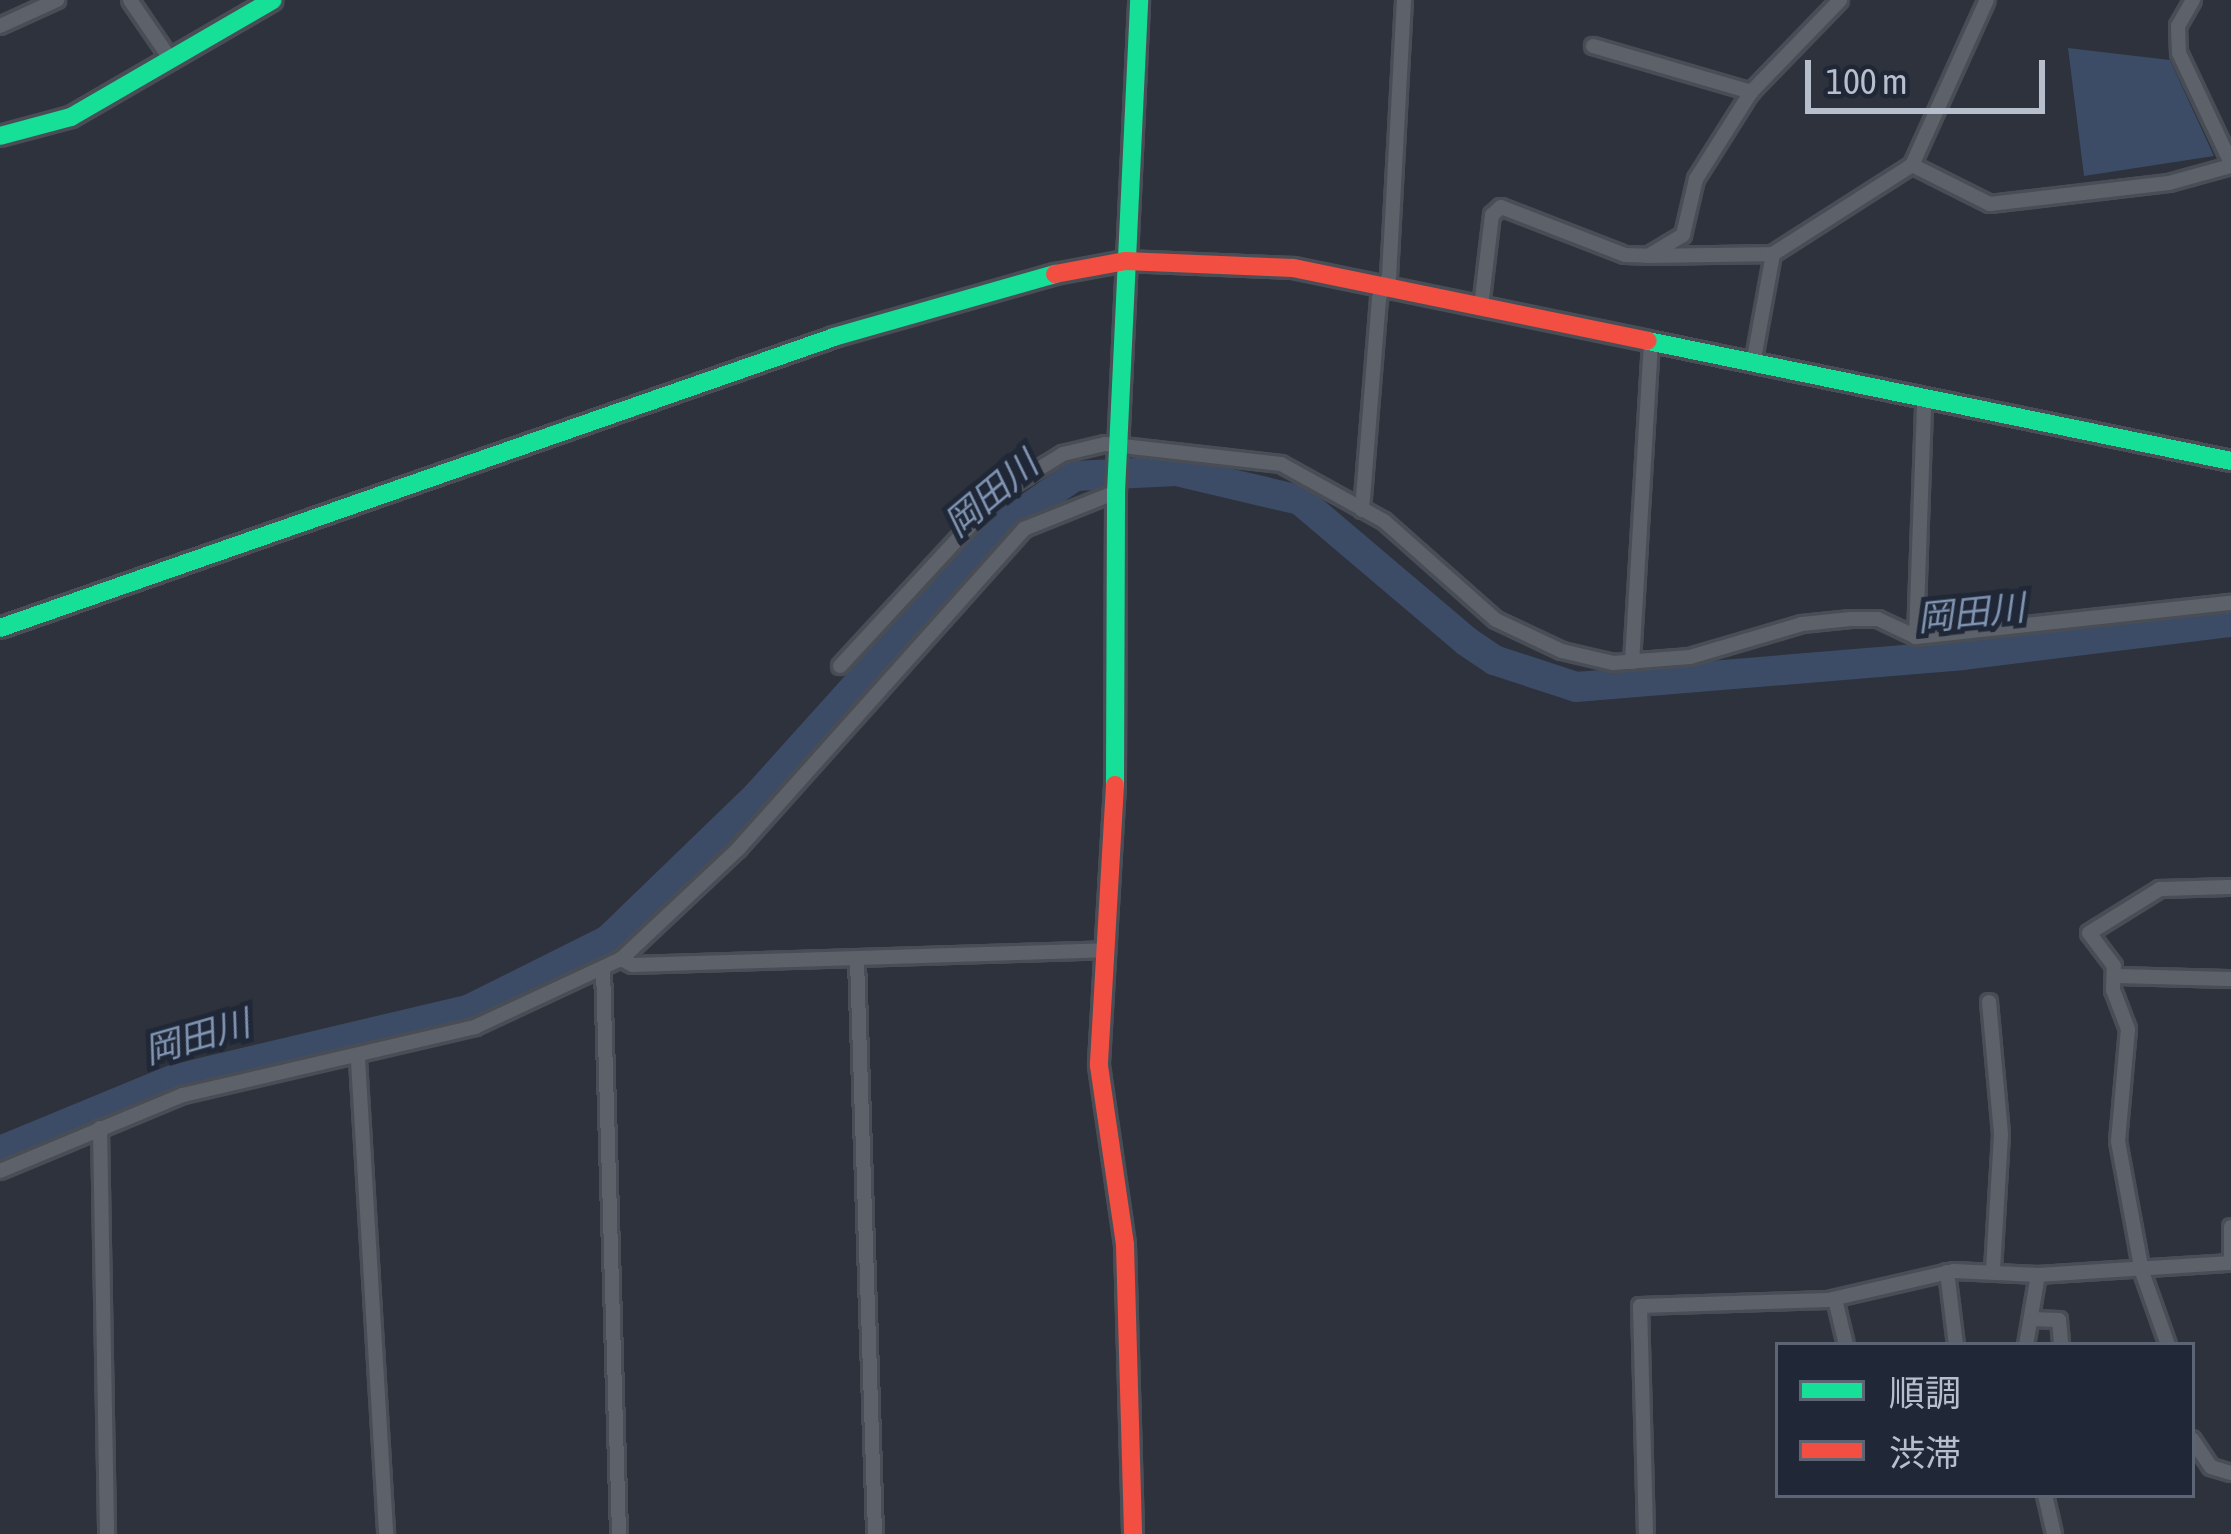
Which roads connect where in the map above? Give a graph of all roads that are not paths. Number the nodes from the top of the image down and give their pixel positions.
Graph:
1 (57, 0) edge
2 (130, 0) edge
3 (273, 0) edge
4 (1139, 0) edge
5 (1404, 0) edge
6 (1840, 0) edge
7 (1987, 0) edge
8 (2193, 0) edge
9 (252, 4) edge
10 (0, 26) edge
11 (1593, 46) dead end
12 (167, 54) junction
13 (1751, 92) junction
14 (0, 136) edge
15 (1912, 165) junction
16 (2231, 165) edge
17 (1772, 254) junction
18 (1648, 256) junction
19 (1125, 261) junction
20 (1382, 288) junction
21 (1481, 307) junction
22 (1651, 341) junction
23 (1754, 364) junction
24 (1924, 403) junction
25 (1118, 447) junction
26 (2231, 461) edge
27 (1116, 492) junction
28 (1362, 510) junction
29 (2231, 603) edge
30 (0, 628) edge
31 (1916, 637) junction
32 (1632, 662) junction
33 (840, 666) dead end
34 (2231, 887) edge
35 (1106, 950) junction
36 (621, 959) junction
37 (857, 960) junction
38 (603, 968) junction
39 (2115, 976) junction
40 (2231, 979) edge
41 (1989, 1002) dead end
42 (358, 1060) junction
43 (100, 1127) junction
44 (0, 1171) edge
45 (2231, 1227) edge
46 (2231, 1263) edge
47 (1993, 1268) junction
48 (2142, 1271) junction
49 (1947, 1272) junction
50 (2038, 1275) junction
51 (1835, 1298) junction
52 (2031, 1319) junction
53 (1845, 1342) edge
54 (1956, 1342) edge
55 (2027, 1342) edge
56 (2062, 1342) edge
57 (2167, 1342) edge
58 (2195, 1443) edge
59 (2231, 1473) edge
60 (2045, 1498) edge
61 (107, 1534) edge
62 (386, 1534) edge
63 (619, 1534) edge
64 (875, 1534) edge
65 (1133, 1534) edge
66 (1646, 1534) edge
67 (2054, 1534) edge

1 - 10 street
2 - 12 street
3 - 9 street
4 - 19 street
5 - 20 street
6 - 13 street
7 - 15 street
8 - 16 street
9 - 12 street
11 - 13 street
12 - 14 street
13 - 18 street
15 - 16 street
15 - 17 street
17 - 18 street
17 - 23 street
18 - 21 street
19 - 20 street
19 - 25 street
19 - 30 street
20 - 21 street
20 - 28 street
21 - 22 street
22 - 23 street
22 - 32 street
23 - 24 street
24 - 26 street
24 - 31 street
25 - 27 street
25 - 28 street
25 - 33 street
27 - 35 street
27 - 36 street
28 - 32 street
29 - 31 street
31 - 32 street
34 - 39 street
35 - 37 street
35 - 65 street
36 - 37 street
36 - 38 street
37 - 64 street
38 - 42 street
38 - 63 street
39 - 40 street
39 - 48 street
41 - 47 street
42 - 43 street
42 - 62 street
43 - 44 street
43 - 61 street
45 - 46 street
46 - 48 street
47 - 49 street
47 - 50 street
48 - 50 street
48 - 57 street
49 - 51 street
49 - 54 street
50 - 52 street
51 - 53 street
51 - 66 street
52 - 55 street
52 - 56 street
58 - 59 street
60 - 67 street

